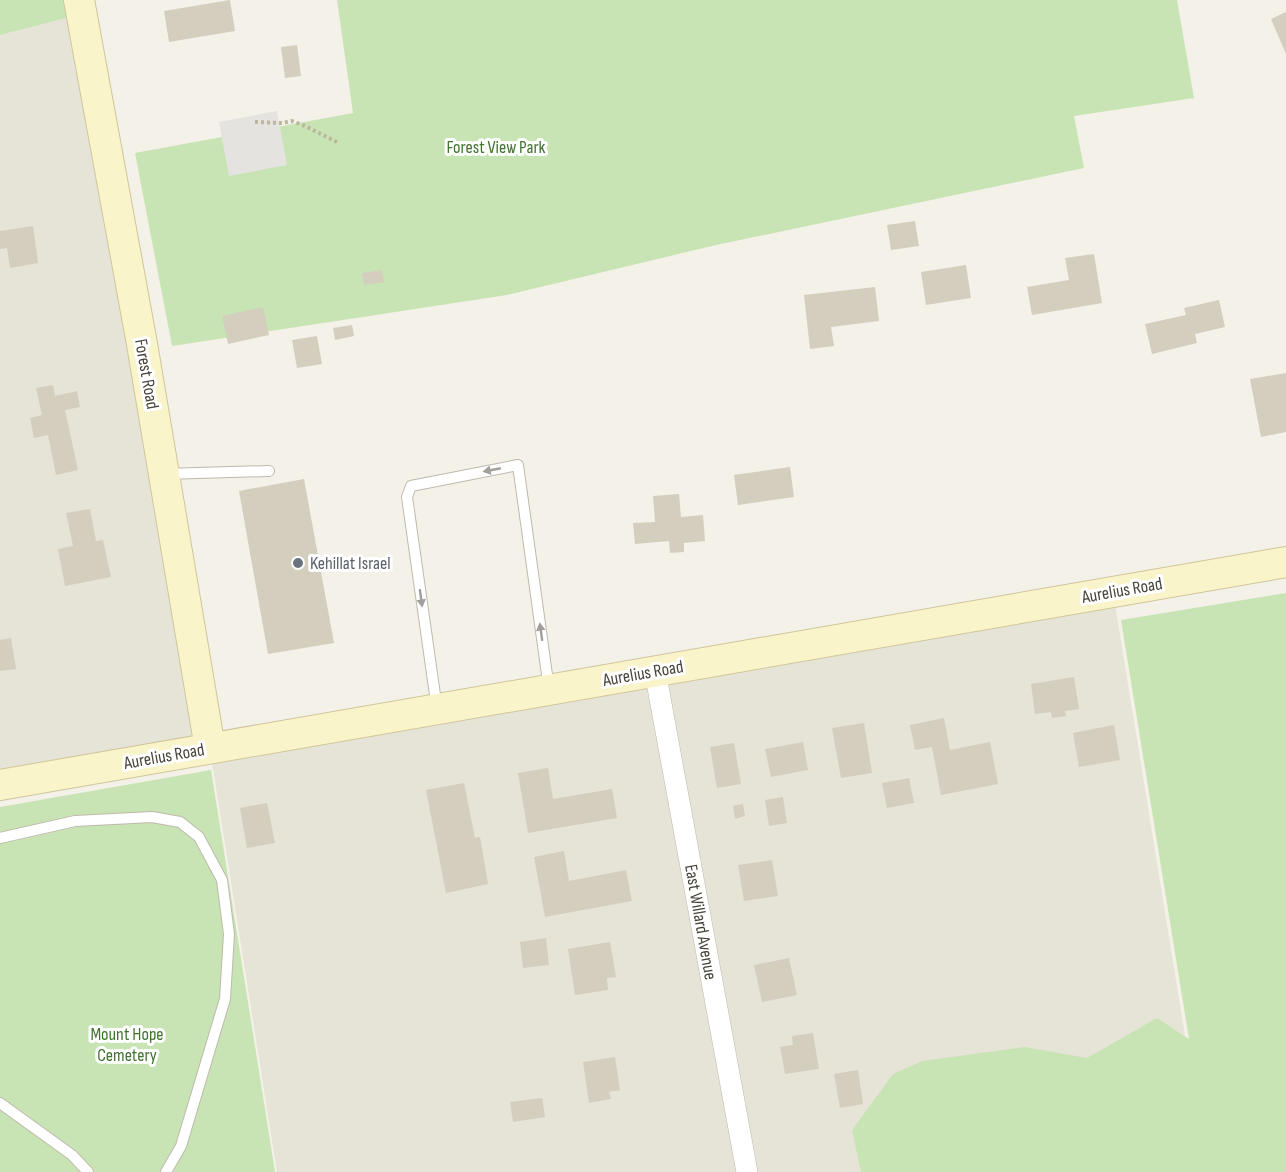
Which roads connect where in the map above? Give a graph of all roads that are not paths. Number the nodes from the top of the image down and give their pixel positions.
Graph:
1 (79, 0) edge
2 (269, 471) dead end
3 (164, 474) junction
4 (1286, 562) edge
5 (655, 671) junction
6 (549, 690) junction
7 (436, 709) junction
8 (210, 748) junction
9 (0, 784) edge
10 (0, 838) edge
11 (0, 1103) edge
12 (88, 1172) edge
13 (166, 1172) edge
14 (747, 1172) edge

1 - 3 street, Forest Road
2 - 3 lane
3 - 8 street, Forest Road
4 - 5 street, Aurelius Road
5 - 6 street, Aurelius Road
5 - 14 street, East Willard Avenue
6 - 7 street, Aurelius Road
6 -> 7 lane
7 - 8 street, Aurelius Road
8 - 9 street, Aurelius Road
10 - 13 lane
11 - 12 lane

